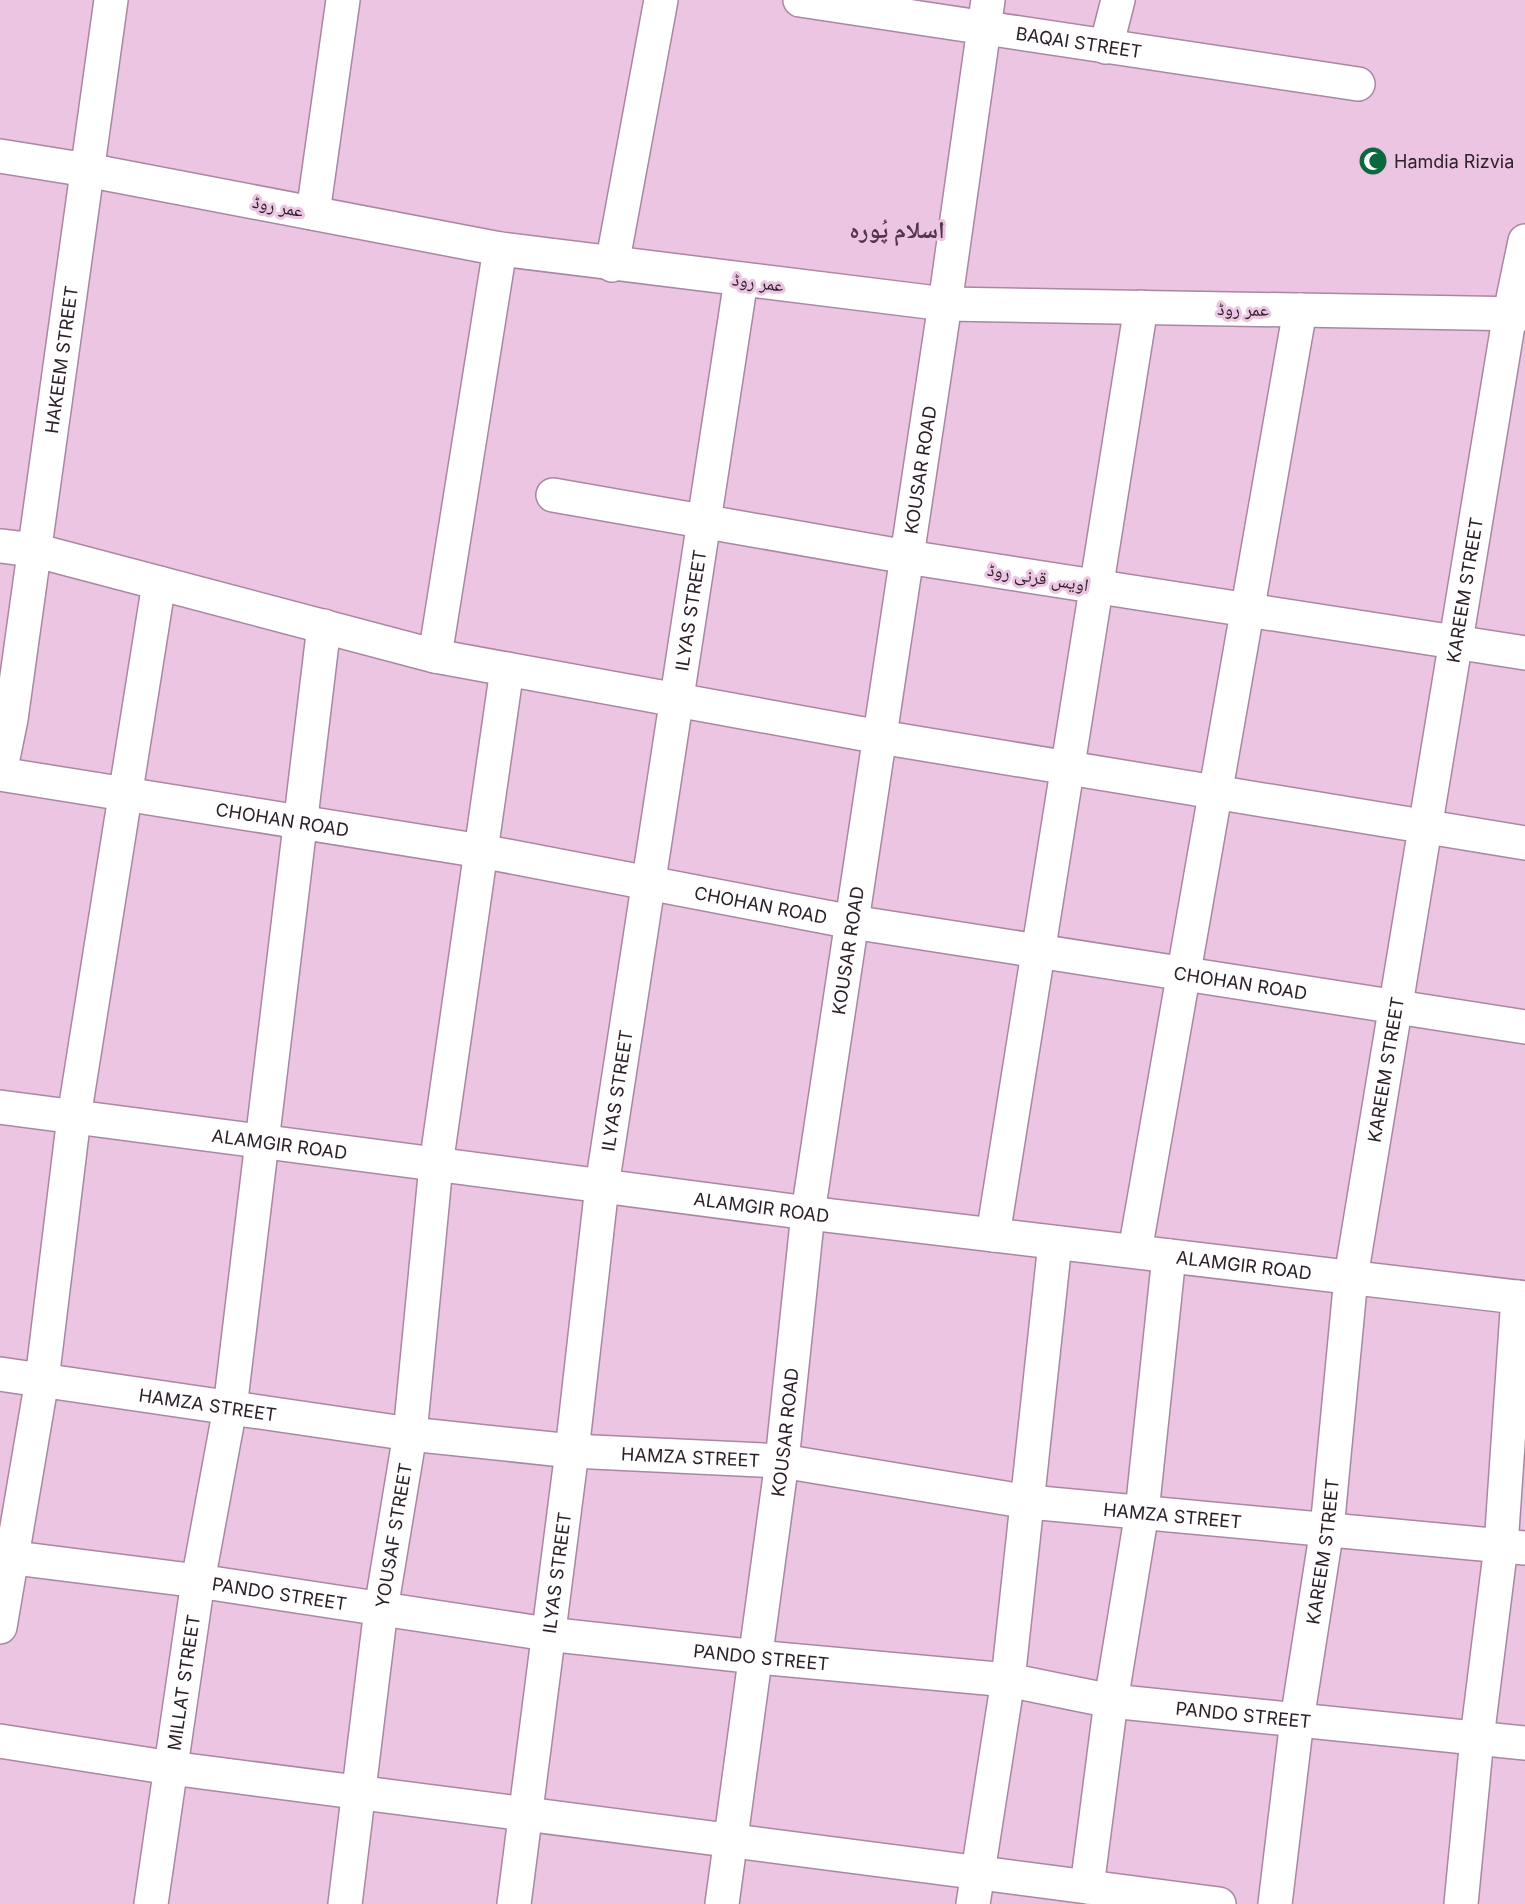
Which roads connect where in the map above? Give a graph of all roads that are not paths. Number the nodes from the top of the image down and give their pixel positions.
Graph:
1 (111, 0) edge
2 (343, 0) edge
3 (661, 0) edge
4 (800, 0) edge
5 (1118, 0) edge
6 (986, 14) edge
7 (1106, 47) junction
8 (1358, 84) dead end
9 (0, 156) edge
10 (87, 170) junction
11 (313, 213) junction
12 (1525, 241) edge
13 (500, 249) junction
14 (612, 265) junction
15 (741, 280) junction
16 (945, 304) junction
17 (1141, 307) junction
18 (1300, 310) junction
19 (1518, 314) edge
20 (553, 495) dead end
21 (704, 523) junction
22 (0, 546) edge
23 (34, 550) junction
24 (907, 557) junction
25 (159, 583) junction
26 (1097, 586) junction
27 (1248, 610) junction
28 (324, 626) junction
29 (1456, 642) junction
30 (1525, 653) edge
31 (435, 656) junction
32 (507, 669) junction
33 (676, 700) junction
34 (6, 718) edge
35 (880, 737) junction
36 (1068, 768) junction
37 (0, 773) edge
38 (1216, 792) junction
39 (126, 794) junction
40 (300, 822) junction
41 (1426, 826) junction
42 (1525, 843) edge
43 (481, 851) junction
44 (648, 883) junction
45 (852, 922) junction
46 (1039, 951) junction
47 (1184, 973) junction
48 (1396, 1006) junction
49 (1525, 1027) edge
50 (0, 1107) edge
51 (74, 1117) junction
52 (263, 1142) junction
53 (436, 1165) junction
54 (602, 1186) junction
55 (808, 1214) junction
56 (993, 1235) junction
57 (1054, 1242) junction
58 (1135, 1251) junction
59 (1169, 1256) junction
60 (1351, 1277) junction
61 (1521, 1297) edge
62 (0, 1374) edge
63 (42, 1380) junction
64 (230, 1408) junction
65 (410, 1434) junction
66 (572, 1451) junction
67 (782, 1461) junction
68 (1029, 1502) junction
69 (1142, 1512) junction
70 (1327, 1530) junction
71 (1513, 1547) edge
72 (5, 1557) edge
73 (198, 1581) junction
74 (381, 1609) junction
75 (0, 1628) edge
76 (547, 1634) junction
77 (757, 1657) junction
78 (1008, 1680) junction
79 (1111, 1701) junction
80 (1297, 1720) junction
81 (1477, 1738) junction
82 (0, 1741) edge
83 (1525, 1743) edge
84 (171, 1768) junction
85 (359, 1790) junction
86 (525, 1814) junction
87 (730, 1840) junction
88 (1087, 1887) junction
89 (975, 1888) edge
90 (152, 1904) edge
91 (345, 1904) edge
92 (514, 1904) edge
93 (722, 1904) edge
94 (1219, 1904) edge
95 (1275, 1904) edge
96 (1461, 1904) edge

1 - 10 street, HAKEEM STREET
2 - 11 street
3 - 14 street
4 - 6 street, BAQAI STREET
5 - 7 street
6 - 7 street, BAQAI STREET
6 - 16 street, KOUSAR ROAD
7 - 8 street, BAQAI STREET
9 - 10 street, عمر روڈ
10 - 11 street, عمر روڈ
10 - 23 street, HAKEEM STREET
11 - 13 street, عمر روڈ
12 - 19 street, KAREEM STREET
13 - 14 street, عمر روڈ
13 - 31 street
14 - 15 street, عمر روڈ
15 - 16 street, عمر روڈ
15 - 21 street, ILYAS STREET
16 - 17 street, عمر روڈ
16 - 24 street, KOUSAR ROAD
17 - 18 street, عمر روڈ
17 - 26 street
18 - 19 street, عمر روڈ
18 - 27 street
19 - 29 street, KAREEM STREET
20 - 21 street, اویس قرنی روڈ
21 - 24 street, اویس قرنی روڈ
21 - 33 street, ILYAS STREET
22 - 23 street
23 - 25 street
23 - 34 street, HAKEEM STREET
24 - 26 street, اویس قرنی روڈ
24 - 35 street, KOUSAR ROAD
25 - 28 street
25 - 39 street
26 - 27 street, اویس قرنی روڈ
26 - 36 street
27 - 29 street, اویس قرنی روڈ
27 - 38 street
28 - 31 street
28 - 40 street, MILLAT STREET
29 - 30 street, اویس قرنی روڈ
29 - 41 street, KAREEM STREET
31 - 32 street
32 - 33 street
32 - 43 street, YOUSAF STREET
33 - 35 street
33 - 44 street, ILYAS STREET
34 - 37 street, HAKEEM STREET
35 - 36 street
35 - 45 street, KOUSAR ROAD
36 - 38 street
36 - 46 street
37 - 39 street, CHOHAN ROAD
38 - 41 street
38 - 47 street
39 - 40 street, CHOHAN ROAD
39 - 51 street
40 - 43 street, CHOHAN ROAD
40 - 52 street, MILLAT STREET
41 - 42 street
41 - 48 street, KAREEM STREET
43 - 44 street, CHOHAN ROAD
43 - 53 street, YOUSAF STREET
44 - 45 street, CHOHAN ROAD
44 - 54 street, ILYAS STREET
45 - 46 street, CHOHAN ROAD
45 - 55 street, KOUSAR ROAD
46 - 47 street, CHOHAN ROAD
46 - 56 street
47 - 48 street, CHOHAN ROAD
47 - 58 street
48 - 49 street, CHOHAN ROAD
48 - 60 street, KAREEM STREET
50 - 51 street, ALAMGIR ROAD
51 - 52 street, ALAMGIR ROAD
51 - 63 street
52 - 53 street, ALAMGIR ROAD
52 - 64 street, MILLAT STREET
53 - 54 street, ALAMGIR ROAD
53 - 65 street, YOUSAF STREET
54 - 55 street, ALAMGIR ROAD
54 - 66 street, ILYAS STREET
55 - 56 street, ALAMGIR ROAD
55 - 67 street, KOUSAR ROAD
56 - 57 street, ALAMGIR ROAD
57 - 58 street, ALAMGIR ROAD
57 - 68 street
58 - 59 street, ALAMGIR ROAD
59 - 60 street, ALAMGIR ROAD
59 - 69 street
60 - 61 street, ALAMGIR ROAD
60 - 70 street, KAREEM STREET
61 - 71 street
62 - 63 street, HAMZA STREET
63 - 64 street, HAMZA STREET
63 - 72 street
64 - 65 street, HAMZA STREET
64 - 73 street, MILLAT STREET
65 - 66 street, HAMZA STREET
65 - 74 street, YOUSAF STREET
66 - 67 street, HAMZA STREET
66 - 76 street, ILYAS STREET
67 - 68 street, HAMZA STREET
67 - 77 street, KOUSAR ROAD
68 - 69 street, HAMZA STREET
68 - 78 street
69 - 70 street, HAMZA STREET
69 - 79 street
70 - 71 street, HAMZA STREET
70 - 80 street, KAREEM STREET
71 - 81 street
72 - 73 street, PANDO STREET
72 - 75 street
73 - 74 street, PANDO STREET
73 - 84 street, MILLAT STREET
74 - 76 street, PANDO STREET
74 - 85 street, YOUSAF STREET
76 - 77 street, PANDO STREET
76 - 86 street, ILYAS STREET
77 - 78 street, PANDO STREET
77 - 87 street, KOUSAR ROAD
78 - 79 street, PANDO STREET
78 - 89 street
79 - 80 street, PANDO STREET
79 - 88 street
80 - 81 street, PANDO STREET
80 - 95 street, KAREEM STREET
81 - 83 street, PANDO STREET
81 - 96 street
82 - 84 street
84 - 85 street
84 - 90 street, MILLAT STREET
85 - 86 street
85 - 91 street, YOUSAF STREET
86 - 87 street
86 - 92 street, ILYAS STREET
87 - 89 street
87 - 93 street, KOUSAR ROAD
88 - 89 street
88 - 94 street

